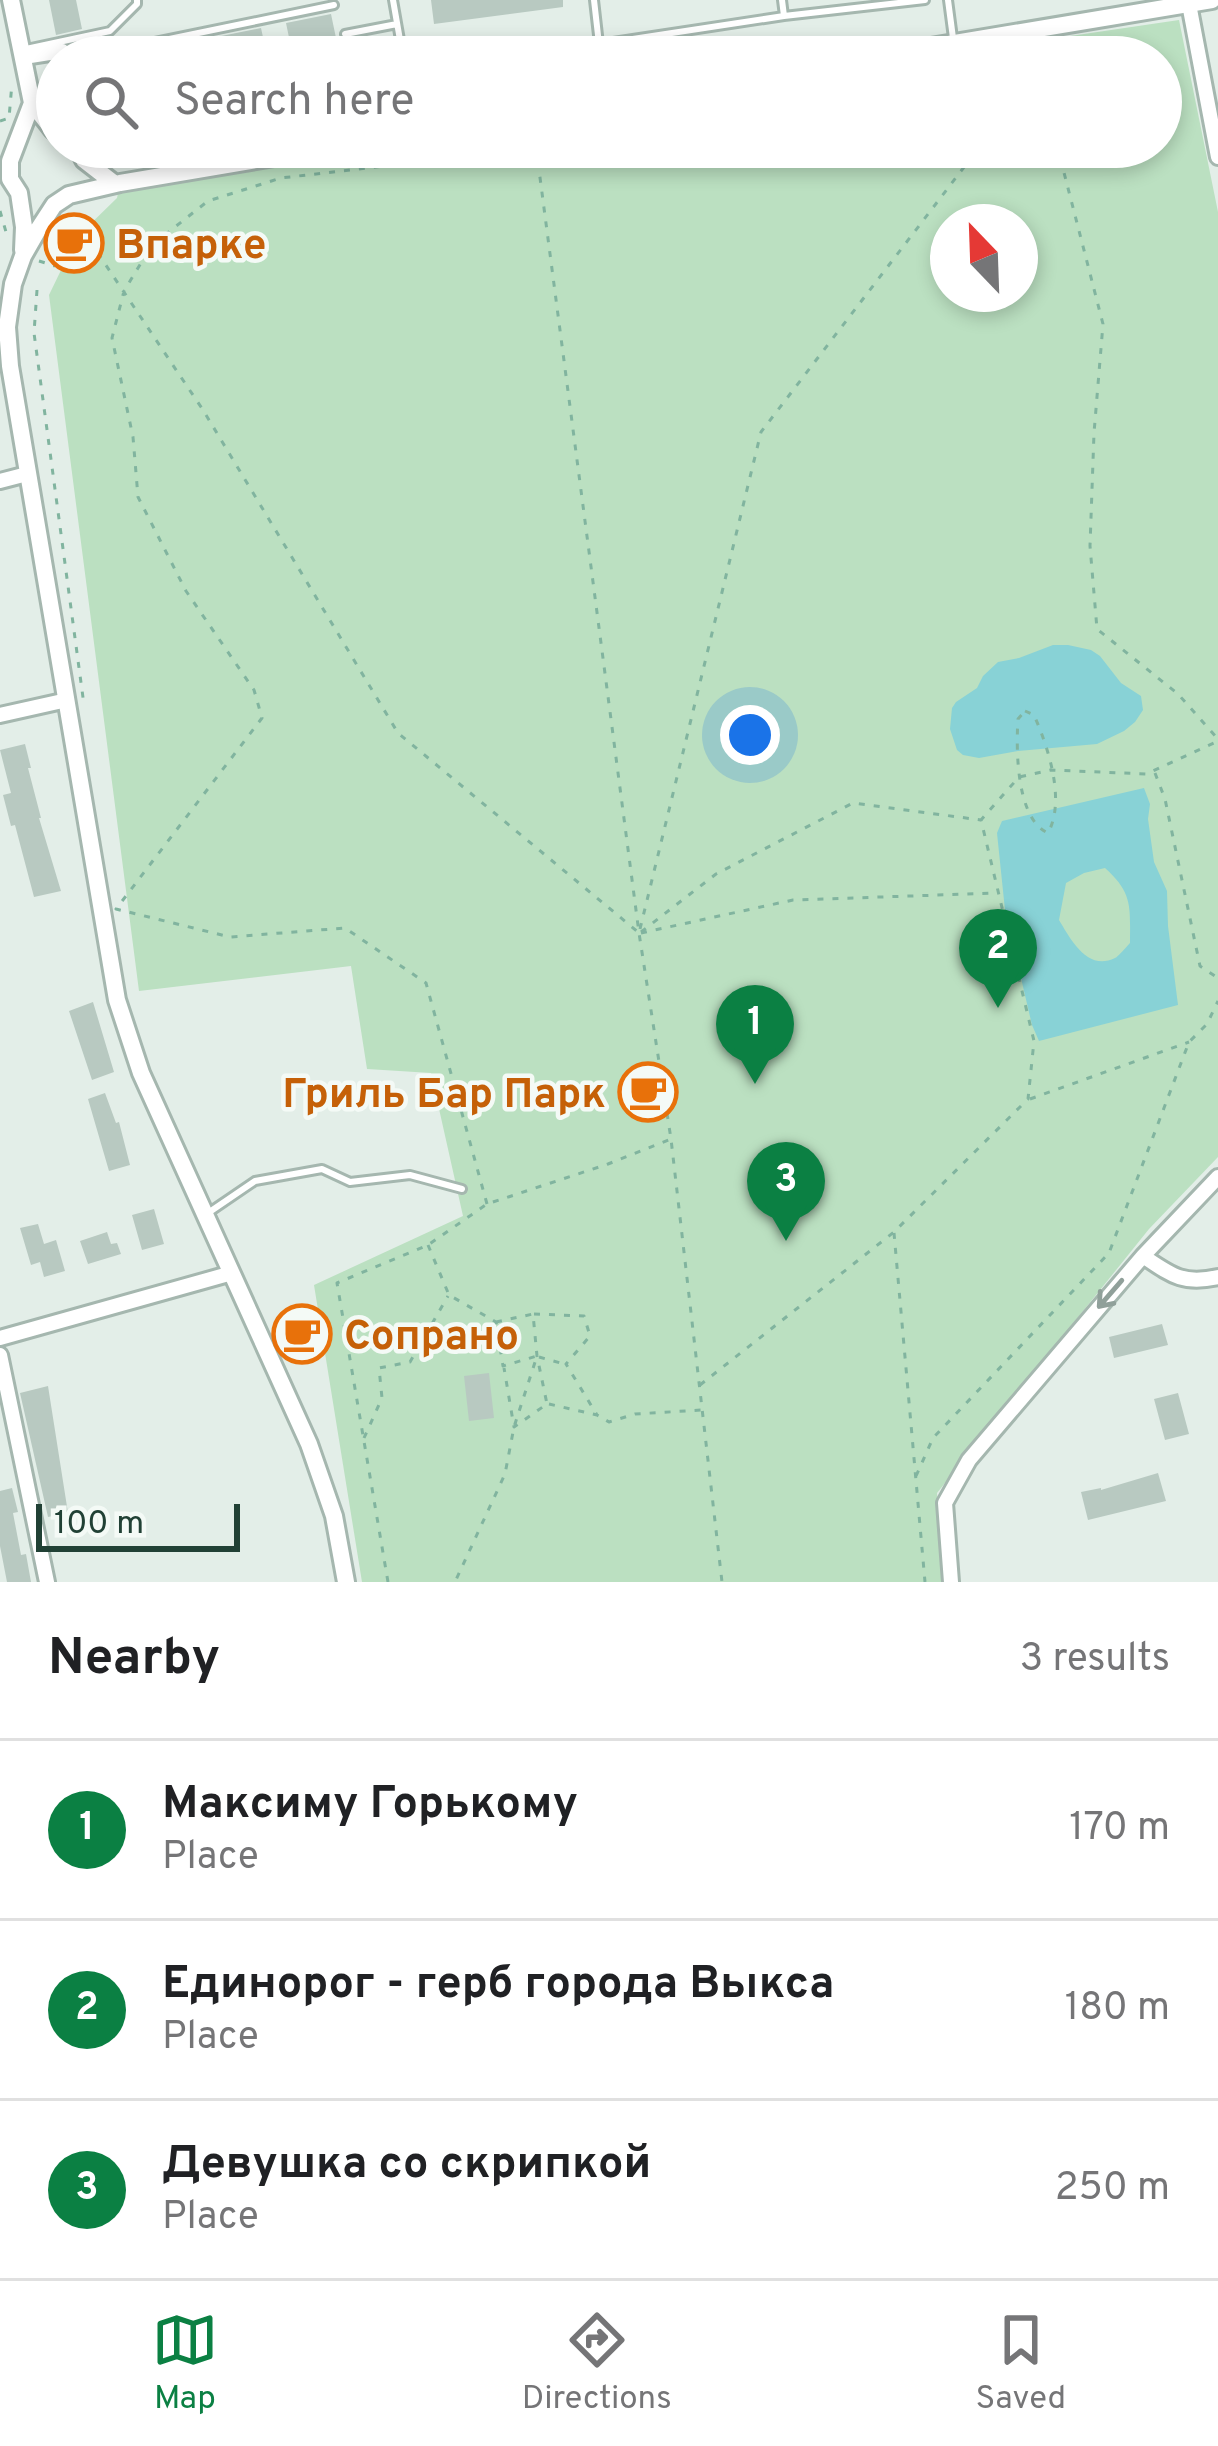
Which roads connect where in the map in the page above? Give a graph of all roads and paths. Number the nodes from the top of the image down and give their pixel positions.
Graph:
1 (11, 0) edge
2 (136, 0) edge
3 (393, 0) edge
4 (594, 0) edge
5 (782, 0) edge
6 (925, 0) edge
7 (948, 0) edge
8 (1212, 0) edge
9 (1167, 4) edge
10 (1189, 4) junction
11 (334, 5) dead end
12 (784, 16) junction
13 (397, 24) junction
14 (345, 34) dead end
15 (91, 36) edge
16 (184, 36) edge
17 (399, 36) edge
18 (598, 36) edge
19 (652, 36) edge
20 (953, 36) edge
21 (992, 36) edge
22 (36, 51) edge
23 (23, 54) junction
24 (36, 54) edge
25 (32, 103) junction
26 (36, 108) edge
27 (9, 145) edge
28 (1218, 157) edge
29 (79, 168) edge
30 (97, 168) edge
31 (210, 168) edge
32 (366, 168) edge
33 (539, 168) edge
34 (963, 168) edge
35 (1063, 168) edge
36 (10, 182) edge
37 (115, 184) junction
38 (62, 200) junction
39 (0, 211) edge
40 (81, 227) dead end
41 (22, 256) junction
42 (55, 266) dead end
43 (37, 290) dead end
44 (124, 291) junction
45 (27, 474) junction
46 (0, 481) edge
47 (67, 700) junction
48 (0, 715) edge
49 (86, 716) dead end
50 (1218, 740) edge
51 (1051, 770) junction
52 (1154, 770) junction
53 (1019, 777) junction
54 (981, 820) junction
55 (113, 888) dead end
56 (998, 893) junction
57 (116, 909) junction
58 (639, 933) junction
59 (1218, 978) edge
60 (1218, 1001) edge
61 (1189, 1042) junction
62 (1028, 1100) junction
63 (670, 1138) junction
64 (1218, 1177) edge
65 (462, 1189) dead end
66 (487, 1204) junction
67 (205, 1215) junction
68 (894, 1232) junction
69 (428, 1245) junction
70 (1143, 1256) junction
71 (232, 1273) junction
72 (1218, 1277) edge
73 (449, 1295) junction
74 (533, 1314) junction
75 (496, 1322) junction
76 (0, 1337) edge
77 (0, 1355) edge
78 (537, 1356) junction
79 (566, 1364) junction
80 (503, 1366) junction
81 (699, 1386) junction
82 (547, 1403) junction
83 (702, 1410) junction
84 (597, 1415) junction
85 (514, 1427) junction
86 (363, 1441) junction
87 (916, 1476) junction
88 (47, 1582) edge
89 (346, 1582) edge
90 (388, 1582) edge
91 (455, 1582) edge
92 (722, 1582) edge
93 (925, 1582) edge
94 (950, 1582) edge

1 - 23 street
2 - 15 lane
3 - 13 lane
4 - 18 lane
5 - 12 lane
6 - 12 lane
7 - 20 lane
8 - 10 street
9 - 10 street
9 - 21 street
10 - 28 street
11 - 16 lane
12 - 19 lane
13 - 14 lane
13 - 17 lane
22 - 23 lane
23 - 24 street
23 - 25 street
25 - 26 street
25 - 27 street
27 - 36 street
29 - 38 street
30 - 37 street
31 - 37 street
32 - 44 path
33 - 58 path
34 - 58 path
35 - 50 path
36 - 38 street
36 - 41 street
37 - 38 street
38 - 41 street
39 - 41 path
40 - 44 path
41 - 42 path
41 - 45 street
43 - 49 path
44 - 57 path
44 - 58 path
45 - 46 street
45 - 47 street
47 - 48 street
47 - 67 street
50 - 52 path
51 - 52 path
51 - 53 path
51 - 53 path
51 - 53 path
52 - 59 path
53 - 54 path
54 - 56 path
54 - 58 path
55 - 57 path
56 - 58 path
56 - 62 path
57 - 66 path
58 - 63 path
60 - 61 path
61 - 62 path
61 - 87 path
62 - 68 path
63 - 66 path
63 - 81 path
64 - 70 street
65 - 67 lane
66 - 69 path
67 - 71 street
68 - 81 path
68 - 87 path
69 - 73 path
69 - 86 path
70 - 72 street
70 -> 94 street
71 - 76 street
71 - 89 street
73 - 75 path
73 - 86 path
74 - 75 path
74 - 78 path
74 - 79 path
75 - 80 path
77 - 88 street
78 - 79 path
78 - 80 path
78 - 82 path
78 - 85 path
79 - 84 path
80 - 85 path
81 - 83 path
82 - 84 path
82 - 85 path
83 - 84 path
83 - 92 path
85 - 91 path
86 - 90 path
87 - 93 path

